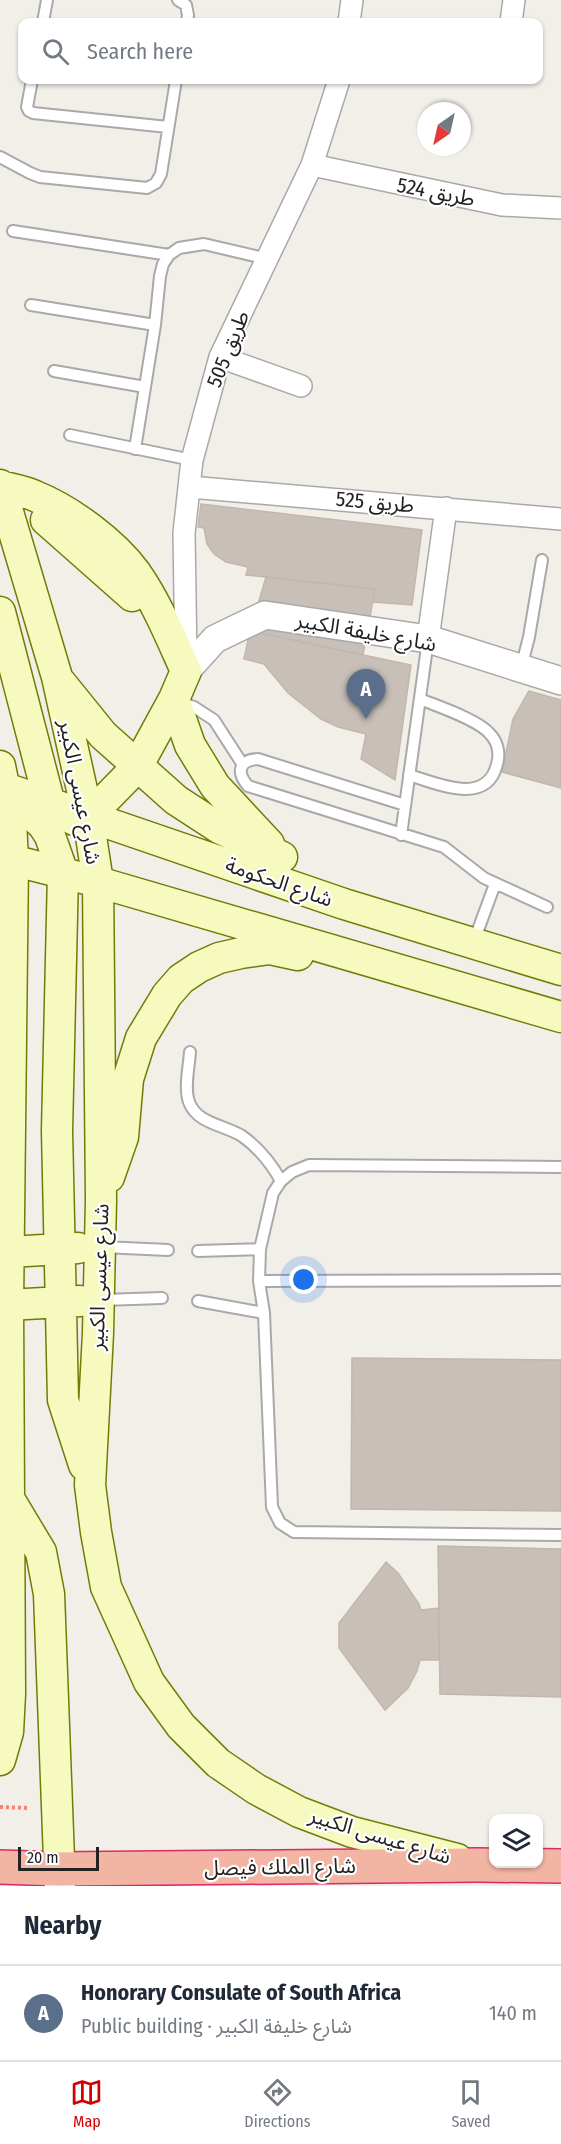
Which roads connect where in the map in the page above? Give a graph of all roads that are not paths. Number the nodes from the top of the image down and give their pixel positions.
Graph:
1 (46, 0) edge
2 (178, 0) edge
3 (352, 0) edge
4 (514, 0) edge
5 (44, 18) edge
6 (188, 18) edge
7 (350, 18) edge
8 (512, 18) edge
9 (31, 84) edge
10 (175, 84) edge
11 (338, 84) edge
12 (168, 127) junction
13 (0, 157) edge
14 (312, 165) junction
15 (561, 208) edge
16 (13, 231) dead end
17 (169, 255) junction
18 (268, 258) junction
19 (31, 305) dead end
20 (155, 325) junction
21 (220, 357) junction
22 (54, 371) dead end
23 (301, 386) dead end
24 (145, 387) junction
25 (70, 435) dead end
26 (135, 449) junction
27 (192, 460) junction
28 (0, 486) edge
29 (190, 487) junction
30 (446, 507) junction
31 (561, 519) edge
32 (542, 560) dead end
33 (0, 612) edge
34 (428, 639) junction
35 (521, 668) junction
36 (186, 671) junction
37 (57, 677) junction
38 (561, 681) edge
39 (174, 699) junction
40 (420, 699) junction
41 (243, 765) junction
42 (137, 767) junction
43 (409, 775) junction
44 (1, 780) edge
45 (405, 805) junction
46 (49, 816) junction
47 (88, 817) junction
48 (5, 819) edge
49 (401, 835) junction
50 (282, 857) junction
51 (7, 859) edge
52 (63, 873) junction
53 (98, 882) junction
54 (495, 884) junction
55 (344, 904) junction
56 (547, 907) dead end
57 (473, 944) junction
58 (561, 970) edge
59 (460, 987) junction
60 (561, 1017) edge
61 (190, 1052) dead end
62 (561, 1167) edge
63 (281, 1181) junction
64 (101, 1200) junction
65 (5, 1242) edge
66 (99, 1247) junction
67 (60, 1249) junction
68 (260, 1249) junction
69 (168, 1250) dead end
70 (198, 1251) dead end
71 (561, 1280) edge
72 (259, 1281) junction
73 (162, 1298) dead end
74 (99, 1300) junction
75 (198, 1301) dead end
76 (61, 1302) junction
77 (8, 1305) junction
78 (264, 1313) junction
79 (90, 1485) junction
80 (8, 1497) junction
81 (561, 1535) edge
82 (0, 1665) edge
83 (10, 1694) junction
84 (0, 1760) edge
85 (477, 1864) junction
86 (561, 1866) edge
87 (0, 1867) edge
88 (59, 1877) edge

1 - 5 lane
2 - 6 lane
3 - 7 street
4 - 8 street
9 - 12 lane
10 - 12 lane
11 - 14 street, طريق 505
12 - 13 lane
14 - 15 street, طريق 524
14 - 18 street, طريق 505
16 - 17 lane
17 - 18 lane
17 - 20 lane
18 - 21 street, طريق 505
19 - 20 lane
20 - 24 lane
21 - 23 street
21 - 27 street, طريق 505
22 - 24 lane
24 - 26 lane
25 - 26 lane
26 - 27 lane
27 - 29 street, طريق 505
28 - 36 main road
28 - 37 main road, شارع عيسى الكبير
29 - 30 street, طريق 525
29 - 36 street, طريق 505
30 - 31 street, طريق 525
30 - 34 street
32 - 35 lane
33 - 46 main road
34 - 35 street, شارع خليفة الكبير
34 - 36 street, شارع خليفة الكبير
34 - 40 lane
35 - 38 street, شارع خليفة الكبير
36 - 39 main road
37 - 42 main road
37 - 47 main road, شارع عيسى الكبير
39 - 41 lane
39 - 42 main road
39 - 50 main road
40 - 43 lane
40 - 43 lane
41 - 45 lane
41 - 49 lane
42 - 47 main road
42 - 50 main road
43 - 45 lane
44 - 46 main road, شارع الحكومة
44 - 48 main road
45 - 49 lane
46 - 47 main road, شارع الحكومة
46 - 48 main road
46 - 52 main road
46 - 53 main road
47 - 53 main road, شارع عيسى الكبير
47 - 55 main road, شارع الحكومة
48 - 51 main road
49 - 54 lane
50 - 55 main road
51 - 52 main road
51 - 65 main road
52 - 53 main road
52 - 67 main road
53 - 59 main road
53 - 64 main road, شارع عيسى الكبير
54 - 56 lane
54 - 57 lane
55 - 57 main road, شارع الحكومة
57 - 58 main road, شارع الحكومة
59 - 60 main road
59 - 64 main road
61 - 63 lane
62 - 63 lane
63 - 68 lane
64 - 66 main road, شارع عيسى الكبير
65 - 67 main road
65 - 77 main road
66 - 67 main road
66 - 69 lane
66 - 74 main road, شارع عيسى الكبير
67 - 76 main road
68 - 70 lane
68 - 72 lane
71 - 72 lane
72 - 78 lane
73 - 74 lane
74 - 76 main road
74 - 79 main road, شارع عيسى الكبير
75 - 78 lane
76 - 77 main road
76 - 79 main road
77 - 80 main road
78 - 81 lane
79 - 85 main road, شارع عيسى الكبير
80 - 83 main road
80 - 88 main road
82 - 83 main road
83 - 84 main road
85 - 86 highway, شارع الملك فيصل
85 - 88 highway, شارع الملك فيصل
87 - 88 highway, شارع الملك فيصل

